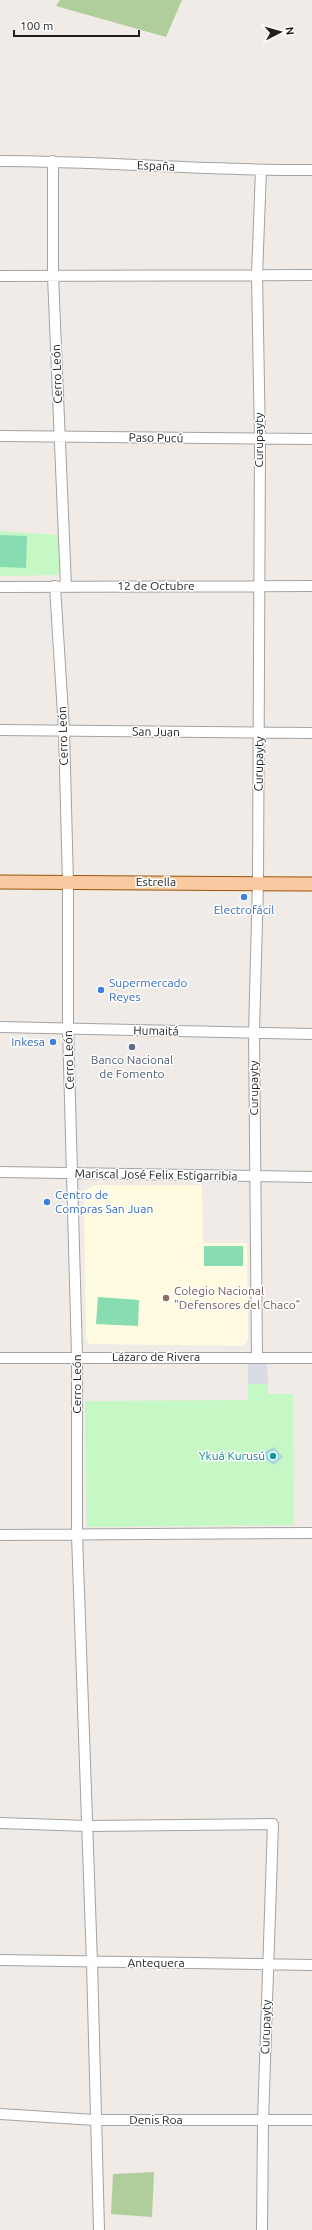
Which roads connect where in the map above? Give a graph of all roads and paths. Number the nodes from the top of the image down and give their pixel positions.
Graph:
1 (0, 161) edge
2 (53, 161) junction
3 (262, 170) junction
4 (312, 170) edge
5 (257, 275) junction
6 (312, 275) edge
7 (0, 276) edge
8 (54, 276) junction
9 (0, 436) edge
10 (59, 437) junction
11 (312, 439) edge
12 (260, 440) junction
13 (55, 586) junction
14 (66, 586) junction
15 (259, 586) junction
16 (312, 586) edge
17 (0, 587) edge
18 (0, 730) edge
19 (64, 730) junction
20 (312, 733) edge
21 (260, 734) junction
22 (0, 882) edge
23 (258, 882) junction
24 (68, 883) junction
25 (312, 884) edge
26 (0, 1027) edge
27 (68, 1028) junction
28 (254, 1033) junction
29 (312, 1034) edge
30 (0, 1172) edge
31 (72, 1174) junction
32 (254, 1176) junction
33 (312, 1177) edge
34 (77, 1356) junction
35 (0, 1358) edge
36 (257, 1358) junction
37 (312, 1358) edge
38 (312, 1533) edge
39 (0, 1535) edge
40 (77, 1535) junction
41 (0, 1823) edge
42 (87, 1826) junction
43 (0, 1960) edge
44 (92, 1963) junction
45 (268, 1964) junction
46 (312, 1965) edge
47 (0, 2114) edge
48 (95, 2120) junction
49 (312, 2120) edge
50 (264, 2121) junction
51 (99, 2230) edge
52 (262, 2230) edge

1 - 2 street, España
2 - 3 street, España
2 - 8 street, Cerro León
3 - 4 street, España
3 - 5 street, Curupayty
5 - 6 street
5 - 8 street
5 - 12 street, Curupayty
7 - 8 street
8 - 10 street, Cerro León
9 - 10 street, Paso Pucú
10 - 12 street, Paso Pucú
10 - 14 street, Cerro León
11 - 12 street, Paso Pucú
12 - 15 street, Curupayty
13 - 14 street, 12 de Octubre
13 - 17 street, 12 de Octubre
13 - 19 street, Cerro León
14 - 15 street, 12 de Octubre
15 - 16 street, 12 de Octubre
15 - 21 street, Curupayty
18 - 19 street, San Juan
19 - 21 street, San Juan
19 - 24 street, Cerro León
20 - 21 street, San Juan
21 - 23 street, Curupayty
22 - 24 main road, Estrella
23 - 24 main road, Estrella
23 - 25 main road, Estrella
23 - 28 street, Curupayty
24 - 27 street, Cerro León
26 - 27 street, Humaitá
27 - 28 street, Humaitá
27 - 31 street, Cerro León
28 - 29 street, Humaitá
28 - 32 street, Curupayty
30 - 31 street, Mariscal José Felix Estigarribia
31 - 32 street, Mariscal José Felix Estigarribia
31 - 34 street, Cerro León
32 - 33 street, Mariscal José Felix Estigarribia
32 - 36 street, Curupayty
34 - 35 street, Lázaro de Rivera
34 - 36 street, Lázaro de Rivera
34 - 40 street, Cerro León
36 - 37 street, Lázaro de Rivera
38 - 40 street
39 - 40 street
40 - 42 street, Cerro León
41 - 42 street
42 - 44 street, Cerro León
42 - 45 street, Curupayty
43 - 44 street, Antequera
44 - 45 street, Antequera
44 - 48 street, Cerro León
45 - 46 street, Antequera
45 - 50 street, Curupayty
47 - 48 street, Denis Roa
48 - 50 street, Denis Roa
48 - 51 street
49 - 50 street, Denis Roa
50 - 52 street, Curupayty

